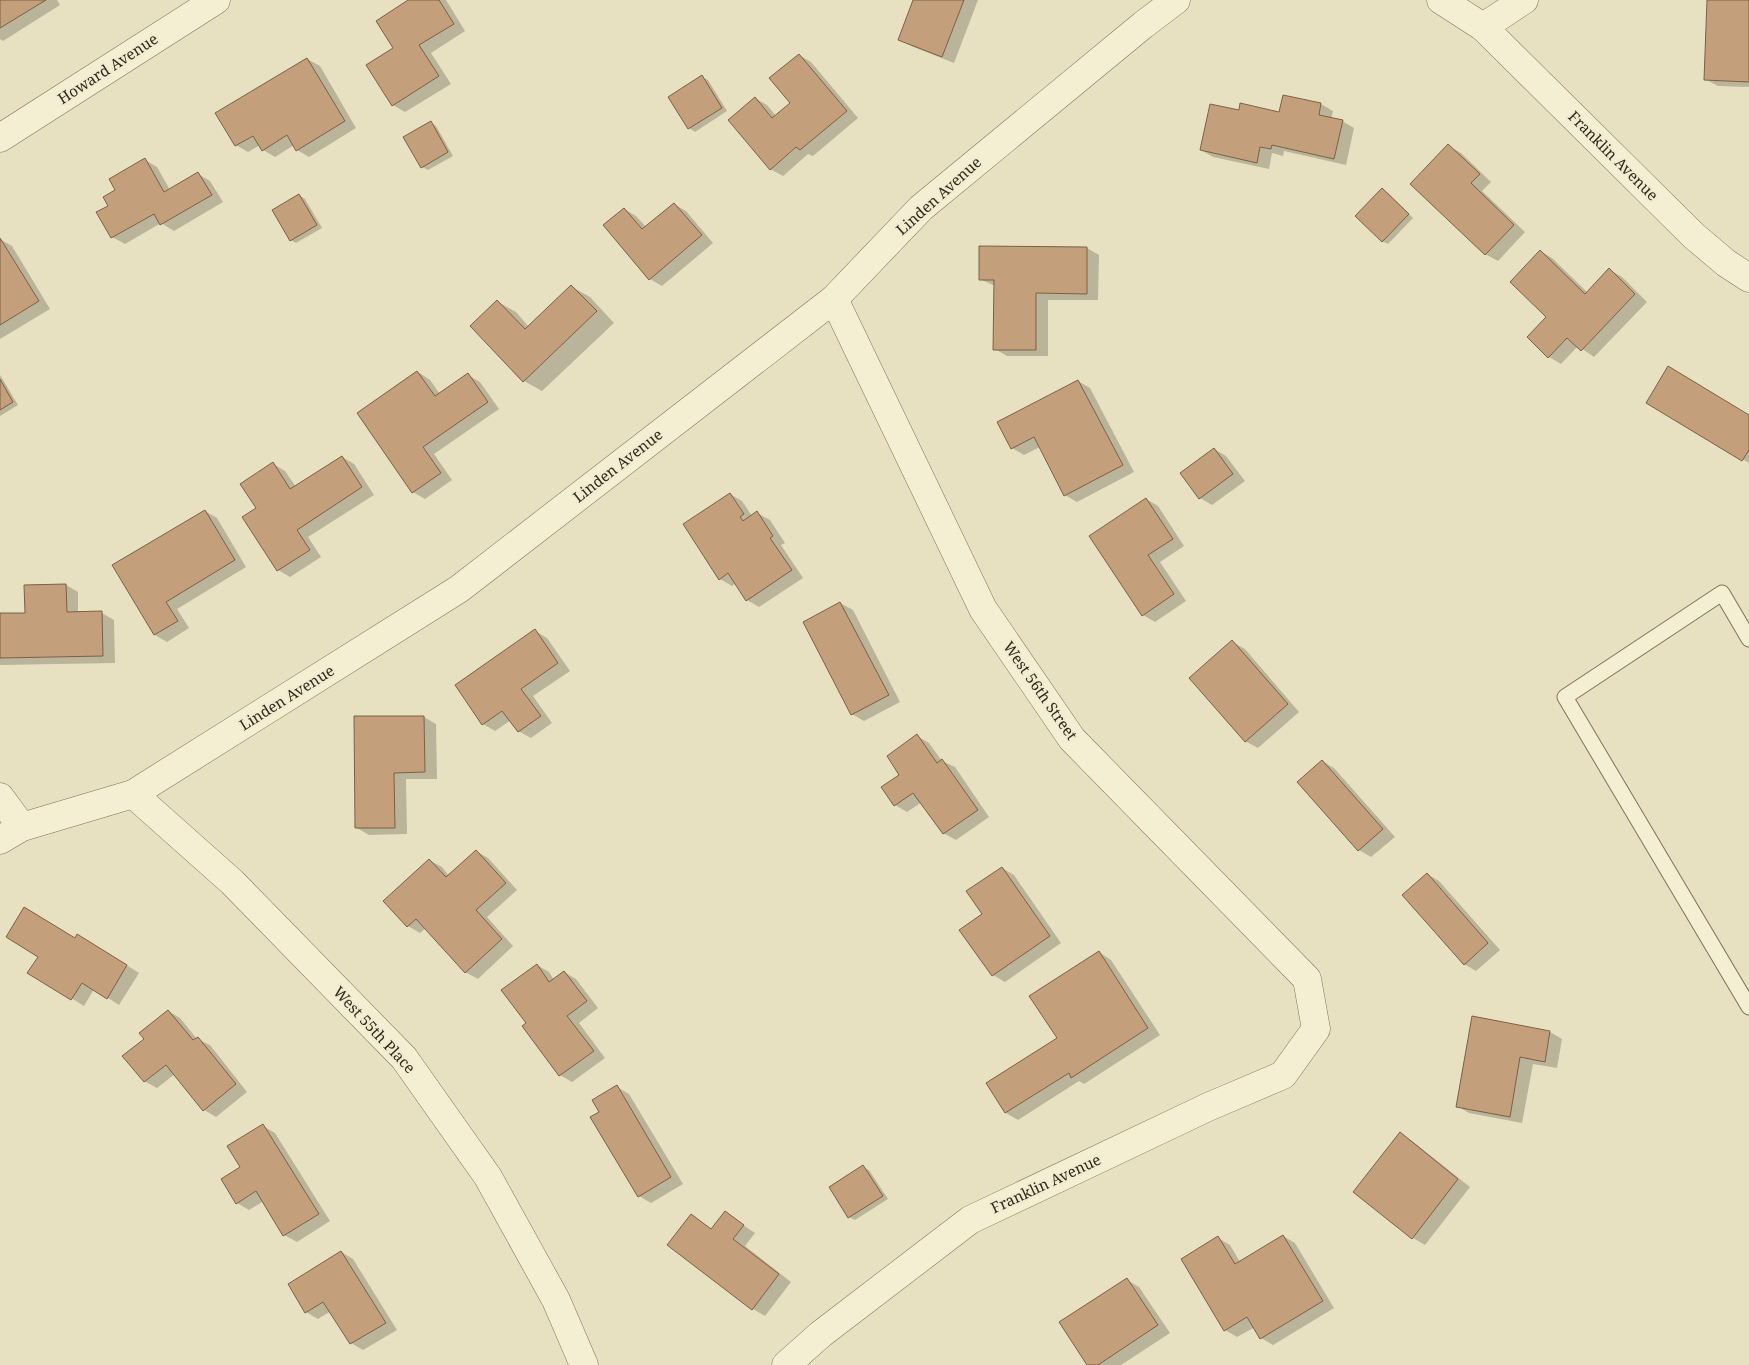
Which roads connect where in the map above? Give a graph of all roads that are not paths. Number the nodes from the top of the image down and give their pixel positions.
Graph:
1 (216, 0) edge
2 (1176, 0) edge
3 (1441, 0) edge
4 (1524, 0) edge
5 (1483, 27) junction
6 (0, 138) edge
7 (1749, 278) edge
8 (834, 299) junction
9 (1749, 639) edge
10 (133, 794) junction
11 (0, 798) edge
12 (11, 834) edge
13 (1749, 1007) edge
14 (1316, 1029) joint
15 (584, 1365) edge
16 (786, 1365) edge

1 - 6 street, Howard Avenue
2 - 8 street, Linden Avenue
3 - 5 street
4 - 5 street
5 - 7 street, Franklin Avenue
8 - 10 street, Linden Avenue
8 - 14 street, West 56th Street
9 - 13 lane
10 - 12 street, Linden Avenue
10 - 15 street, West 55th Place
11 - 12 street
14 - 16 street, Franklin Avenue

